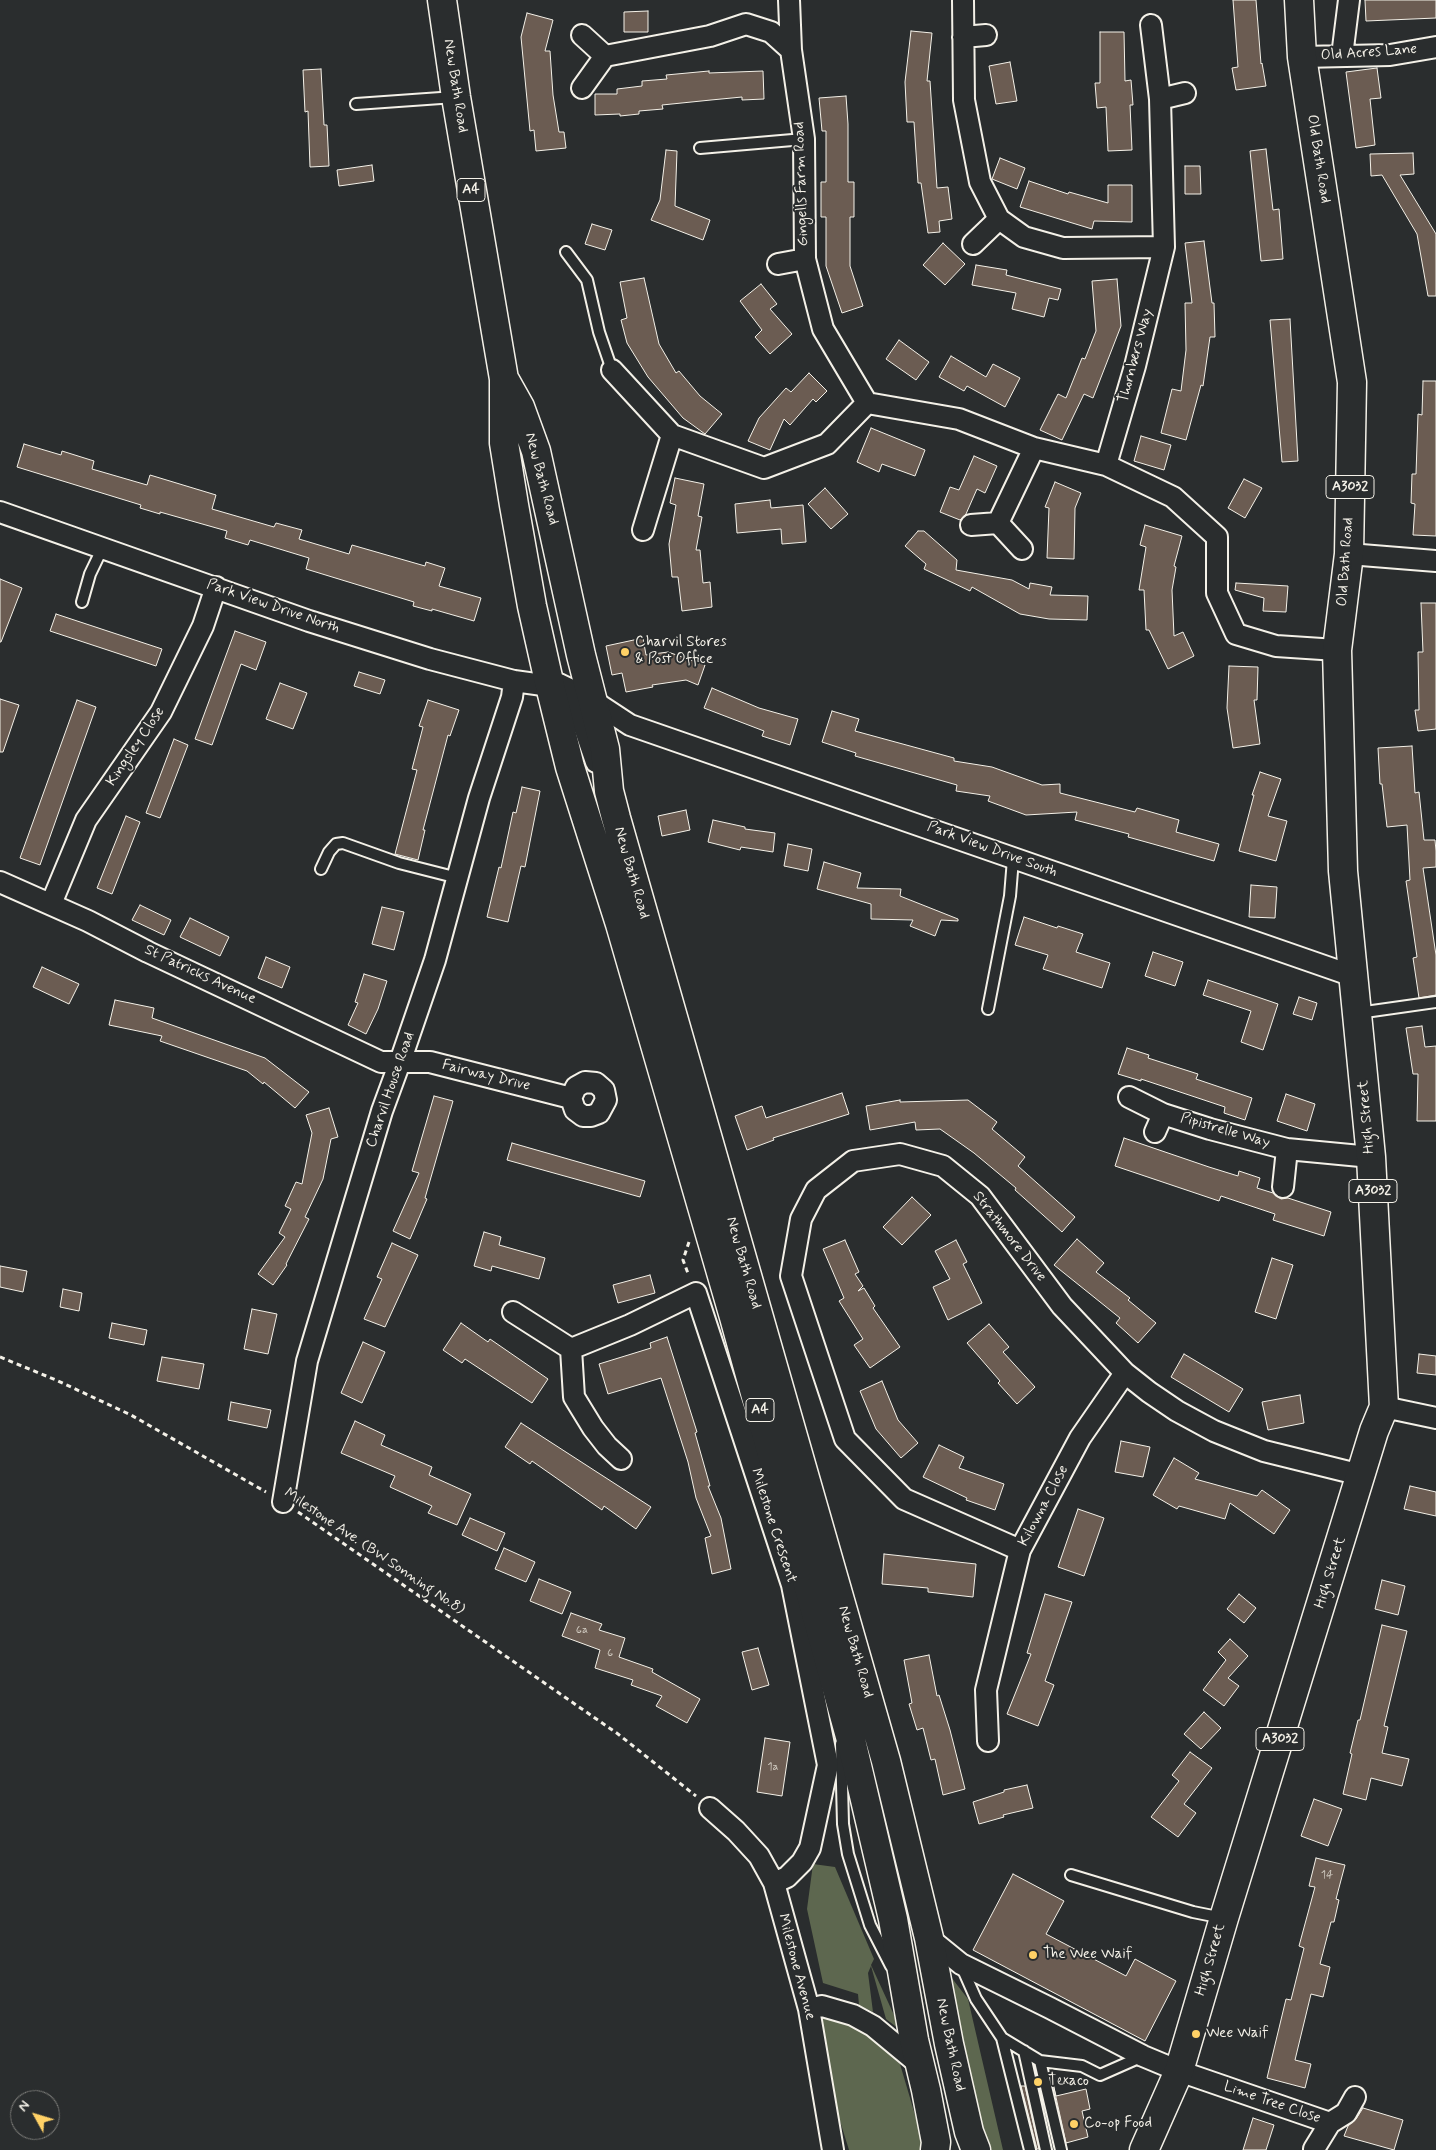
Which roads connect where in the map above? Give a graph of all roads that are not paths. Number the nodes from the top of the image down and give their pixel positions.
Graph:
1 (442, 0) edge
2 (789, 0) edge
3 (963, 0) edge
4 (1299, 0) edge
5 (1349, 0) edge
6 (1151, 25) dead end
7 (582, 34) dead end
8 (986, 35) dead end
9 (963, 38) junction
10 (1436, 47) edge
11 (791, 50) junction
12 (605, 56) junction
13 (1342, 56) junction
14 (1302, 57) junction
15 (582, 88) dead end
16 (1186, 93) dead end
17 (456, 97) junction
18 (1160, 99) junction
19 (356, 104) dead end
20 (804, 139) junction
21 (700, 148) dead end
22 (999, 219) junction
23 (973, 244) dead end
24 (1164, 247) junction
25 (566, 252) dead end
26 (805, 259) junction
27 (778, 264) dead end
28 (612, 370) joint
29 (504, 379) junction
30 (867, 402) junction
31 (672, 435) junction
32 (1034, 448) junction
33 (1106, 465) junction
34 (0, 512) edge
35 (998, 523) junction
36 (971, 525) dead end
37 (643, 530) dead end
38 (103, 547) junction
39 (1022, 549) dead end
40 (1349, 554) junction
41 (1436, 561) edge
42 (216, 587) junction
43 (82, 602) dead end
44 (1337, 650) junction
45 (514, 681) junction
46 (550, 686) junction
47 (592, 700) junction
48 (630, 725) junction
49 (605, 749) junction
50 (609, 791) junction
51 (1013, 859) junction
52 (321, 869) dead end
53 (458, 878) junction
54 (0, 882) edge
55 (50, 904) junction
56 (1353, 976) junction
57 (1436, 1002) edge
58 (988, 1009) dead end
59 (1357, 1013) junction
60 (400, 1062) junction
61 (571, 1098) dead end
62 (1129, 1098) dead end
63 (1163, 1114) junction
64 (1155, 1132) dead end
65 (1287, 1149) junction
66 (1371, 1156) junction
67 (1283, 1187) dead end
68 (513, 1312) dead end
69 (571, 1349) junction
70 (1125, 1373) junction
71 (1384, 1407) junction
72 (1436, 1418) edge
73 (621, 1459) dead end
74 (1361, 1475) junction
75 (283, 1502) road end
76 (1020, 1550) junction
77 (988, 1741) dead end
78 (710, 1808) road end
79 (1071, 1875) dead end
80 (774, 1883) junction
81 (1224, 1918) junction
82 (929, 1938) junction
83 (961, 1964) junction
84 (809, 2009) junction
85 (1002, 2038) junction
86 (1024, 2052) junction
87 (1143, 2056) junction
88 (1040, 2061) junction
89 (920, 2065) junction
90 (1179, 2071) junction
91 (1354, 2097) dead end
92 (1330, 2123) junction
93 (1314, 2149) edge
94 (833, 2150) edge
95 (935, 2150) edge
96 (976, 2150) edge
97 (1030, 2150) edge
98 (1046, 2150) edge
99 (1061, 2150) edge
100 (1144, 2150) edge

1 - 17 main road, New Bath Road / A4
2 - 11 street, Gingells Farm Road
3 - 9 street
4 - 14 main road, Old Bath Road / A3032
5 - 13 street
6 - 18 street, Thornbers Way
7 - 12 street
8 - 9 street
9 - 22 street
10 - 13 street, Old Acres Lane
11 - 12 street
11 - 20 street, Gingells Farm Road
12 - 15 street
13 - 14 street, Old Acres Lane
14 - 40 main road, Old Bath Road / A3032
16 - 18 street
17 - 19 lane
17 - 29 main road, New Bath Road / A4
18 - 24 street, Thornbers Way
20 - 21 lane
20 - 26 street, Gingells Farm Road
22 - 23 street
22 - 24 street
24 - 33 street, Thornbers Way
25 - 28 lane
26 - 27 street, Gingells Farm Road
26 - 30 street, Gingells Farm Road
28 - 31 street
29 - 46 main road, New Bath Road / A4
29 - 47 main road, New Bath Road / A4
30 - 31 street
30 - 32 street
31 - 37 street
32 - 33 street
32 - 35 street
33 - 44 street
34 - 38 street, Park View Drive North
35 - 36 street
35 - 39 street
38 - 42 street, Park View Drive North
38 - 43 lane
40 - 41 street
40 - 44 main road, Old Bath Road / A3032
42 - 45 street, Park View Drive North
42 - 55 street, Kingsley Close
44 - 56 main road, Old Bath Road / A3032
45 - 46 street, Park View Drive North
45 - 53 street, Charvil House Road
46 - 47 street, Park View Drive South
46 - 50 street
46 - 89 main road, New Bath Road / A4
47 - 48 street, Park View Drive South
47 - 49 main road, New Bath Road / A4
48 - 49 street
48 - 51 street, Park View Drive South
49 - 50 main road, New Bath Road / A4
50 - 82 main road, New Bath Road / A4
51 - 56 street, Park View Drive South
51 - 58 lane
52 - 53 lane
53 - 60 street, Charvil House Road
54 - 55 street, St Patricks Avenue
55 - 60 street, St Patricks Avenue
56 - 59 main road, High Street / A3032
57 - 59 lane
59 - 66 main road, High Street / A3032
60 - 61 street, Fairway Drive
60 - 75 street, Charvil House Road
62 - 63 street, Pipistrelle Way
63 - 64 street, Pipistrelle Way
63 - 65 street, Pipistrelle Way
65 - 66 street, Pipistrelle Way
65 - 67 street, Pipistrelle Way
66 - 71 main road, High Street / A3032
68 - 69 street
69 - 73 street
69 - 80 street, Milestone Crescent
70 - 74 street, Strathmore Drive
70 - 76 street, Kilowna Close
70 - 76 street, Strathmore Drive
71 - 72 street
71 - 74 main road, High Street / A3032
74 - 81 main road, High Street / A3032
76 - 77 street, Kilowna Close
78 - 80 street, Milestone Avenue
79 - 81 lane
80 - 84 street, Milestone Avenue
81 - 90 main road, High Street / A3032
82 - 83 street, Lime Tree Close
82 - 96 main road, New Bath Road / A4
83 - 85 lane
83 - 87 street, Lime Tree Close
84 - 89 street
84 - 94 street, Milestone Avenue
85 - 86 lane
85 - 97 lane
86 - 88 lane
86 - 98 lane
87 - 88 lane
87 - 90 street, Lime Tree Close
88 - 99 lane
89 - 95 main road, New Bath Road / A4
90 - 92 street, Lime Tree Close
90 - 100 main road, High Street / A3032
91 - 92 street, Lime Tree Close
92 - 93 street

